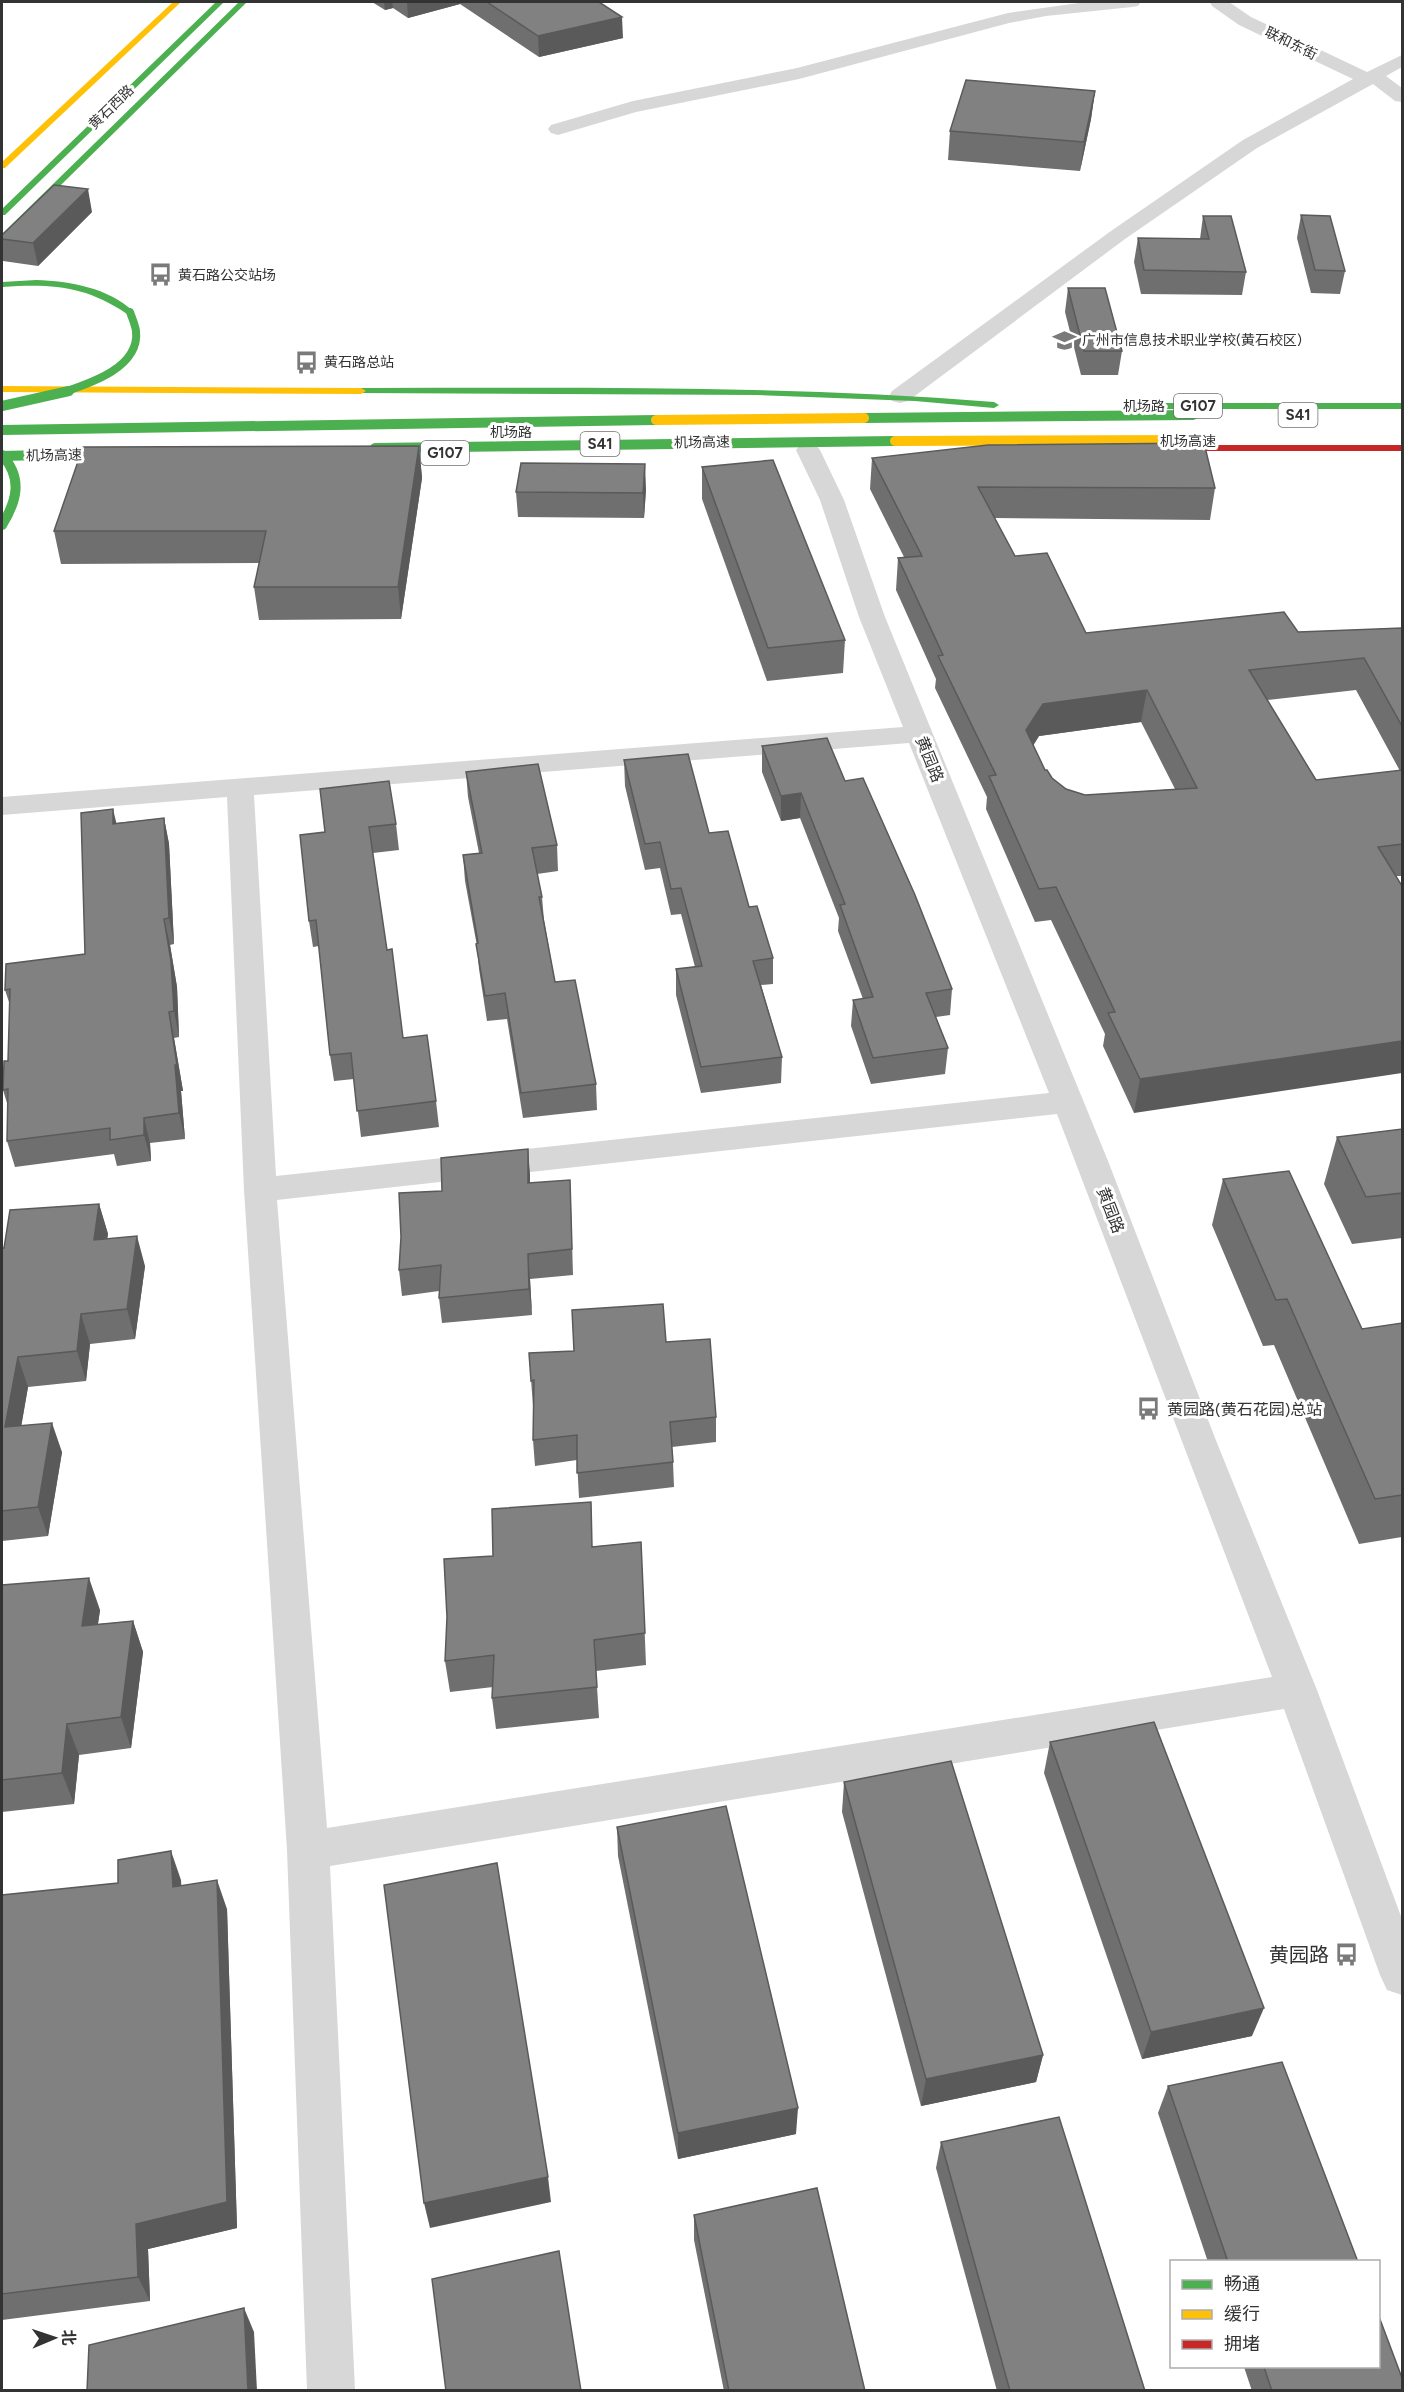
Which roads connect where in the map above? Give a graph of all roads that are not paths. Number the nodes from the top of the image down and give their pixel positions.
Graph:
1 (177, 2) edge
2 (220, 2) edge
3 (243, 2) edge
4 (1132, 2) edge
5 (1218, 2) edge
6 (1402, 60) edge
7 (1370, 78) junction
8 (1402, 97) edge
9 (558, 129) dead end
10 (2, 166) edge
11 (2, 213) edge
12 (2, 238) edge
13 (2, 285) edge
14 (2, 389) edge
15 (94, 390) junction
16 (900, 396) junction
17 (994, 405) junction
18 (2, 406) edge
19 (1402, 406) edge
20 (160, 413) dead end
21 (2, 414) edge
22 (33, 414) dead end
23 (1402, 416) edge
24 (2, 432) edge
25 (1402, 441) edge
26 (1019, 448) junction
27 (1402, 448) edge
28 (808, 450) junction
29 (364, 451) joint
30 (59, 454) junction
31 (82, 454) junction
32 (2, 455) edge
33 (2, 470) edge
34 (2, 525) edge
35 (919, 734) junction
36 (240, 788) junction
37 (2, 806) edge
38 (1068, 1102) junction
39 (260, 1190) junction
40 (1297, 1690) junction
41 (308, 1850) junction
42 (1402, 1975) edge
43 (331, 2391) edge

1 - 10 main road
2 - 11 main road, 黄石西路
3 - 12 main road
4 - 9 street
5 - 7 street, 联和东街
6 - 7 street
7 - 8 street, 联和东街
7 - 16 street
13 - 18 main road, bridge
14 - 15 main road, 机场路 / G107
15 - 16 main road, 机场路 / G107
15 - 30 main road
16 - 17 main road, 机场路 / G107
17 - 19 main road, 机场路 / G107
17 - 20 main road, 机场路
21 - 22 main road
23 - 24 main road, 机场高速 / S41, bridge
24 - 26 main road, 机场路, bridge
25 - 29 main road, 机场高速 / S41, bridge
26 - 27 main road, 机场路 / G107
26 - 28 main road, 机场路 / G107
28 - 29 main road, 机场路 / G107
28 - 35 street, 黄园路
30 - 31 main road
30 - 32 main road
31 - 32 main road, 机场高速, bridge
31 - 33 main road
32 - 34 main road, bridge
35 - 36 street
35 - 38 street, 黄园路
36 - 37 street
36 - 39 street
38 - 39 street
38 - 40 street, 黄园路
39 - 41 street
40 - 41 street
40 - 42 street, 黄园路
41 - 43 street

